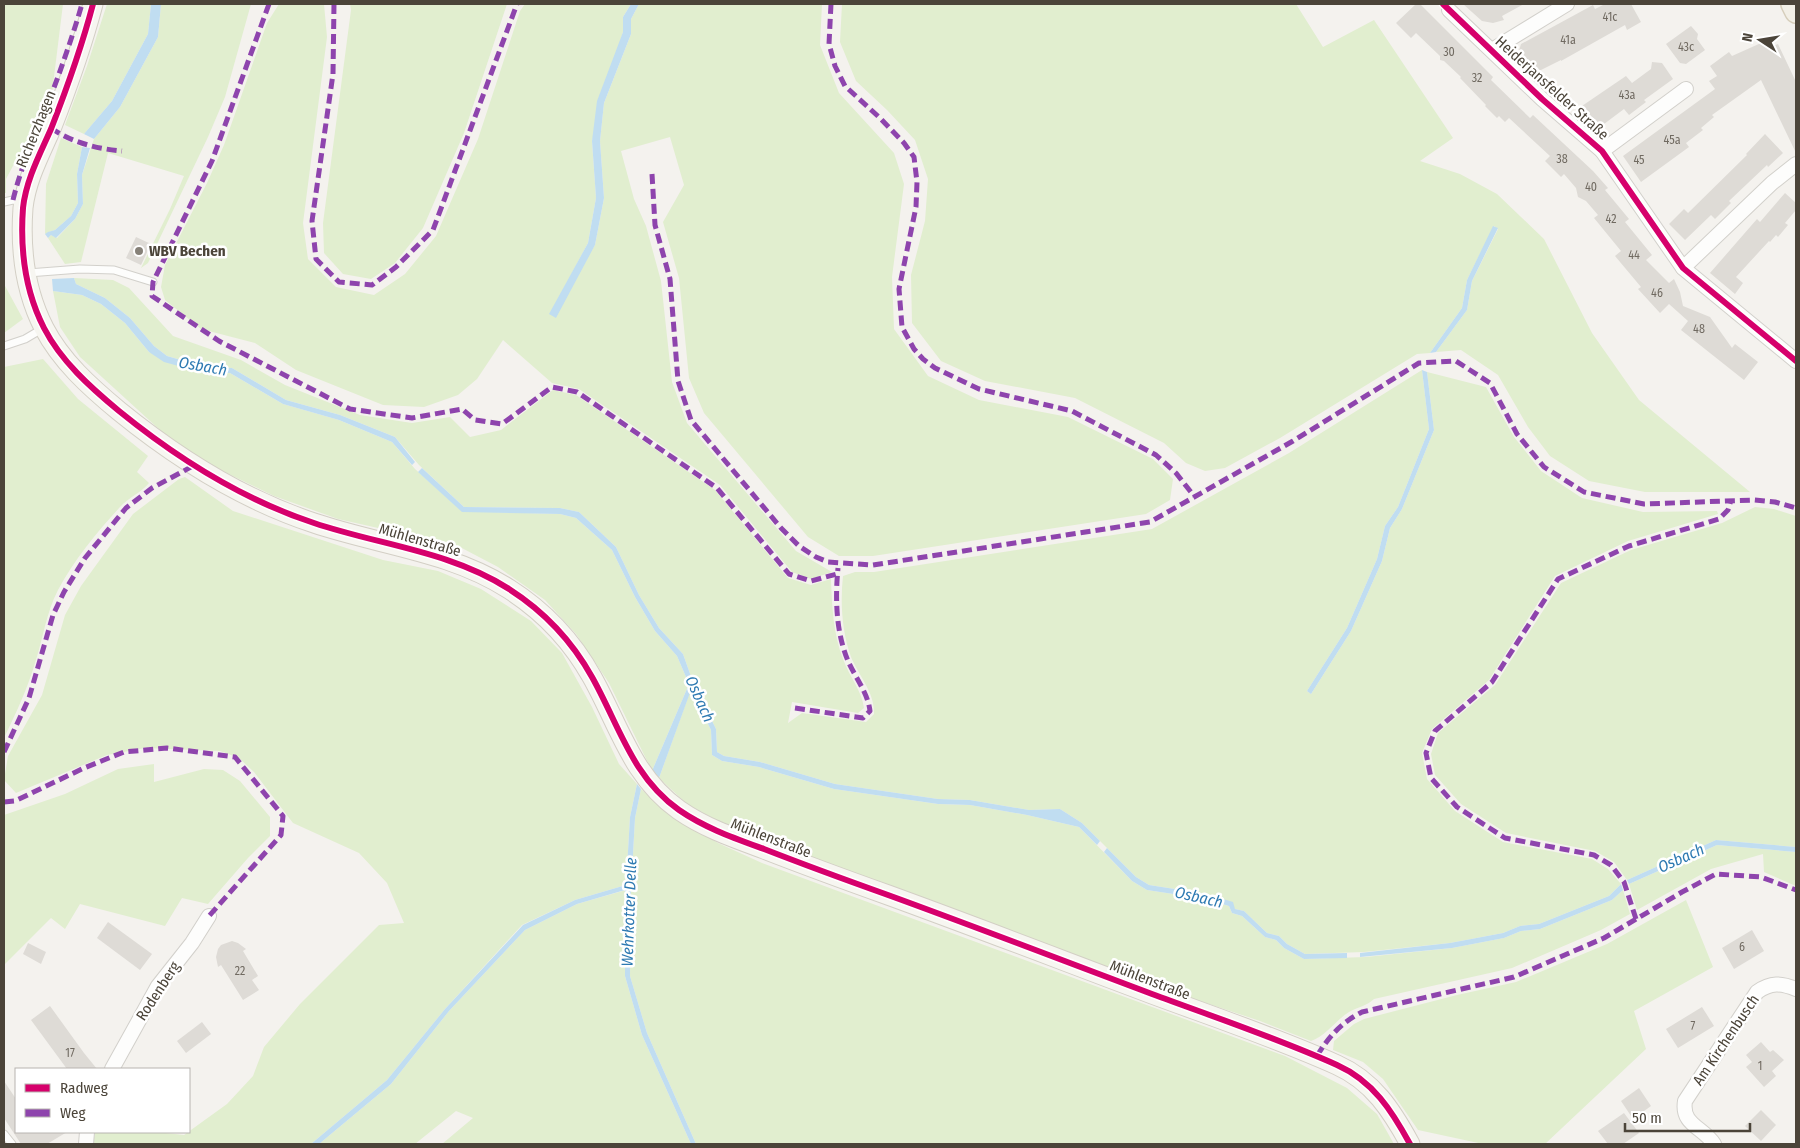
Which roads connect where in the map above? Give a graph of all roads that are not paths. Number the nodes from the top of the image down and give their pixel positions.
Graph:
1 (93, 4) edge
2 (1567, 4) edge
3 (1792, 4) edge
4 (1449, 10) dead end
5 (1796, 12) edge
6 (1492, 50) junction
7 (1686, 90) dead end
8 (1602, 151) junction
9 (1796, 164) edge
10 (4, 202) edge
11 (24, 202) junction
12 (1683, 268) junction
13 (25, 273) junction
14 (153, 282) dead end
15 (44, 328) junction
16 (4, 346) edge
17 (1796, 361) edge
18 (194, 466) joint
19 (208, 916) dead end
20 (1796, 990) edge
21 (113, 1068) edge
22 (4, 1134) edge
23 (12, 1144) edge
24 (1410, 1144) edge
25 (1714, 1144) edge

1 - 11 street, Richerzhagen
2 - 6 street, Heiderjansfelder Straße
3 - 5 main road
4 - 6 street, Heiderjansfelder Straße
6 - 8 street, Heiderjansfelder Straße
7 - 8 street, Heiderjansfelder Straße
8 - 12 street, Heiderjansfelder Straße
9 - 12 street
10 - 11 lane
11 - 13 street, Richerzhagen
12 - 17 street, Heiderjansfelder Straße
13 - 14 lane
13 - 15 street, Richerzhagen
15 - 16 lane
15 - 18 street, Richerzhagen
18 - 24 street, Mühlenstraße
19 - 21 street, Rodenberg
20 - 25 street, Am Kirchenbusch
22 - 23 lane

